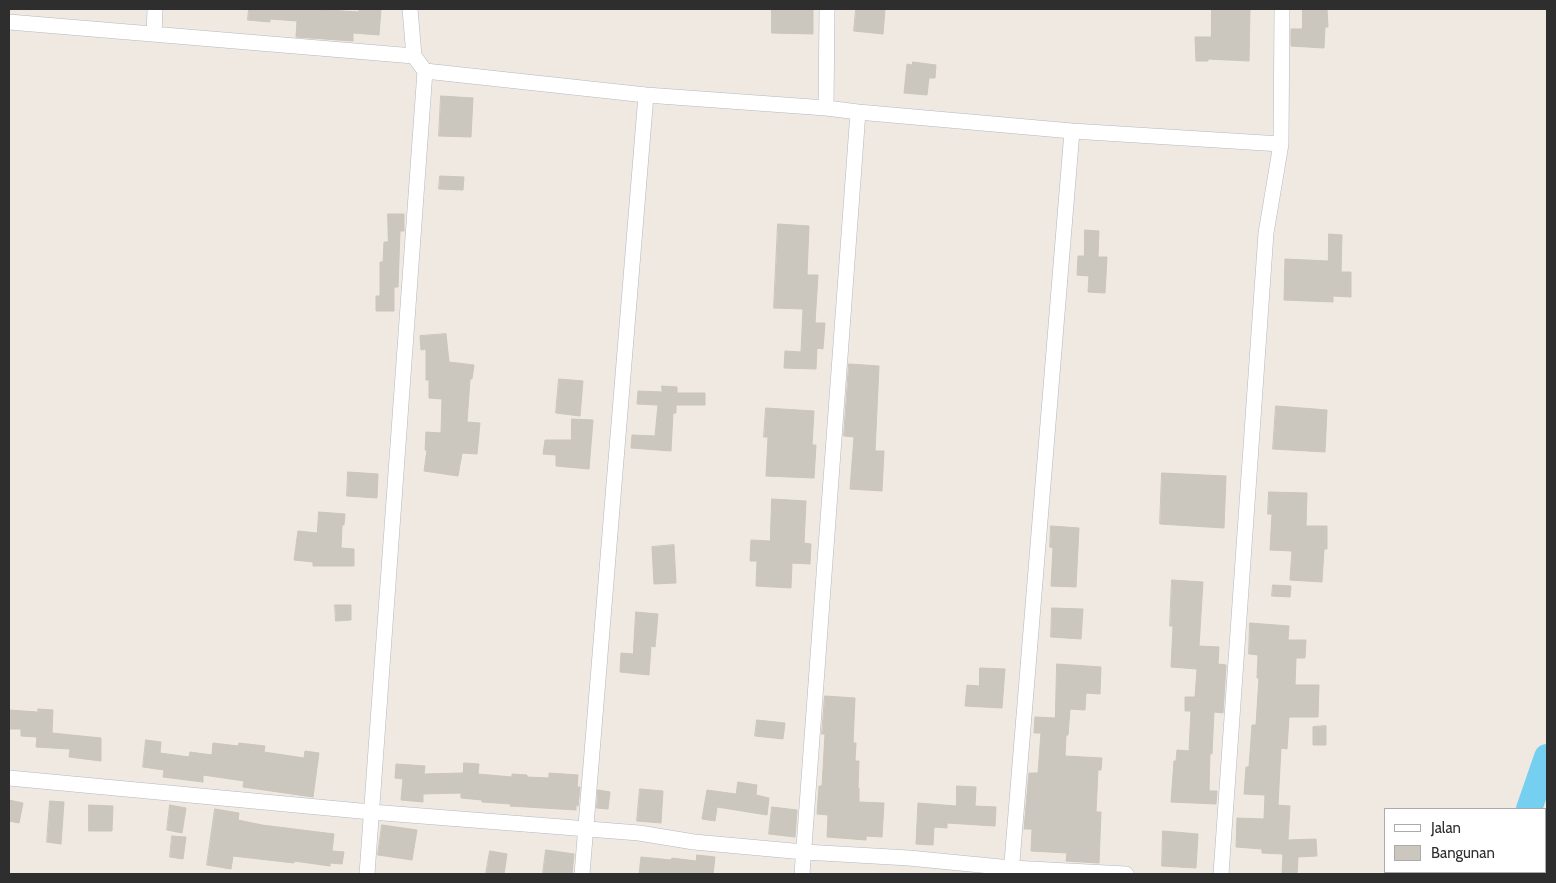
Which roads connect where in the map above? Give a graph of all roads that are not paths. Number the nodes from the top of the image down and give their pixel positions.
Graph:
1 (154, 9) edge
2 (410, 9) edge
3 (827, 9) edge
4 (1282, 9) edge
5 (9, 22) edge
6 (154, 34) junction
7 (414, 56) junction
8 (425, 72) junction
9 (646, 95) junction
10 (826, 108) junction
11 (858, 112) junction
12 (1072, 131) junction
13 (1281, 144) junction
14 (9, 778) edge
15 (371, 812) junction
16 (585, 828) junction
17 (804, 852) junction
18 (1011, 871) edge
19 (367, 874) edge
20 (582, 874) edge
21 (802, 874) edge
22 (1126, 874) edge
23 (1221, 874) edge

1 - 6 street
2 - 7 street
3 - 10 street
4 - 13 street
5 - 6 street
6 - 7 street
7 - 8 street
8 - 9 street
8 - 15 street
9 - 10 street
9 - 16 street
10 - 11 street
11 - 12 street
11 - 17 street
12 - 13 street
12 - 18 street
13 - 23 street
14 - 15 street
15 - 16 street
15 - 19 street
16 - 17 street
16 - 20 street
17 - 18 street
17 - 21 street
18 - 22 street

